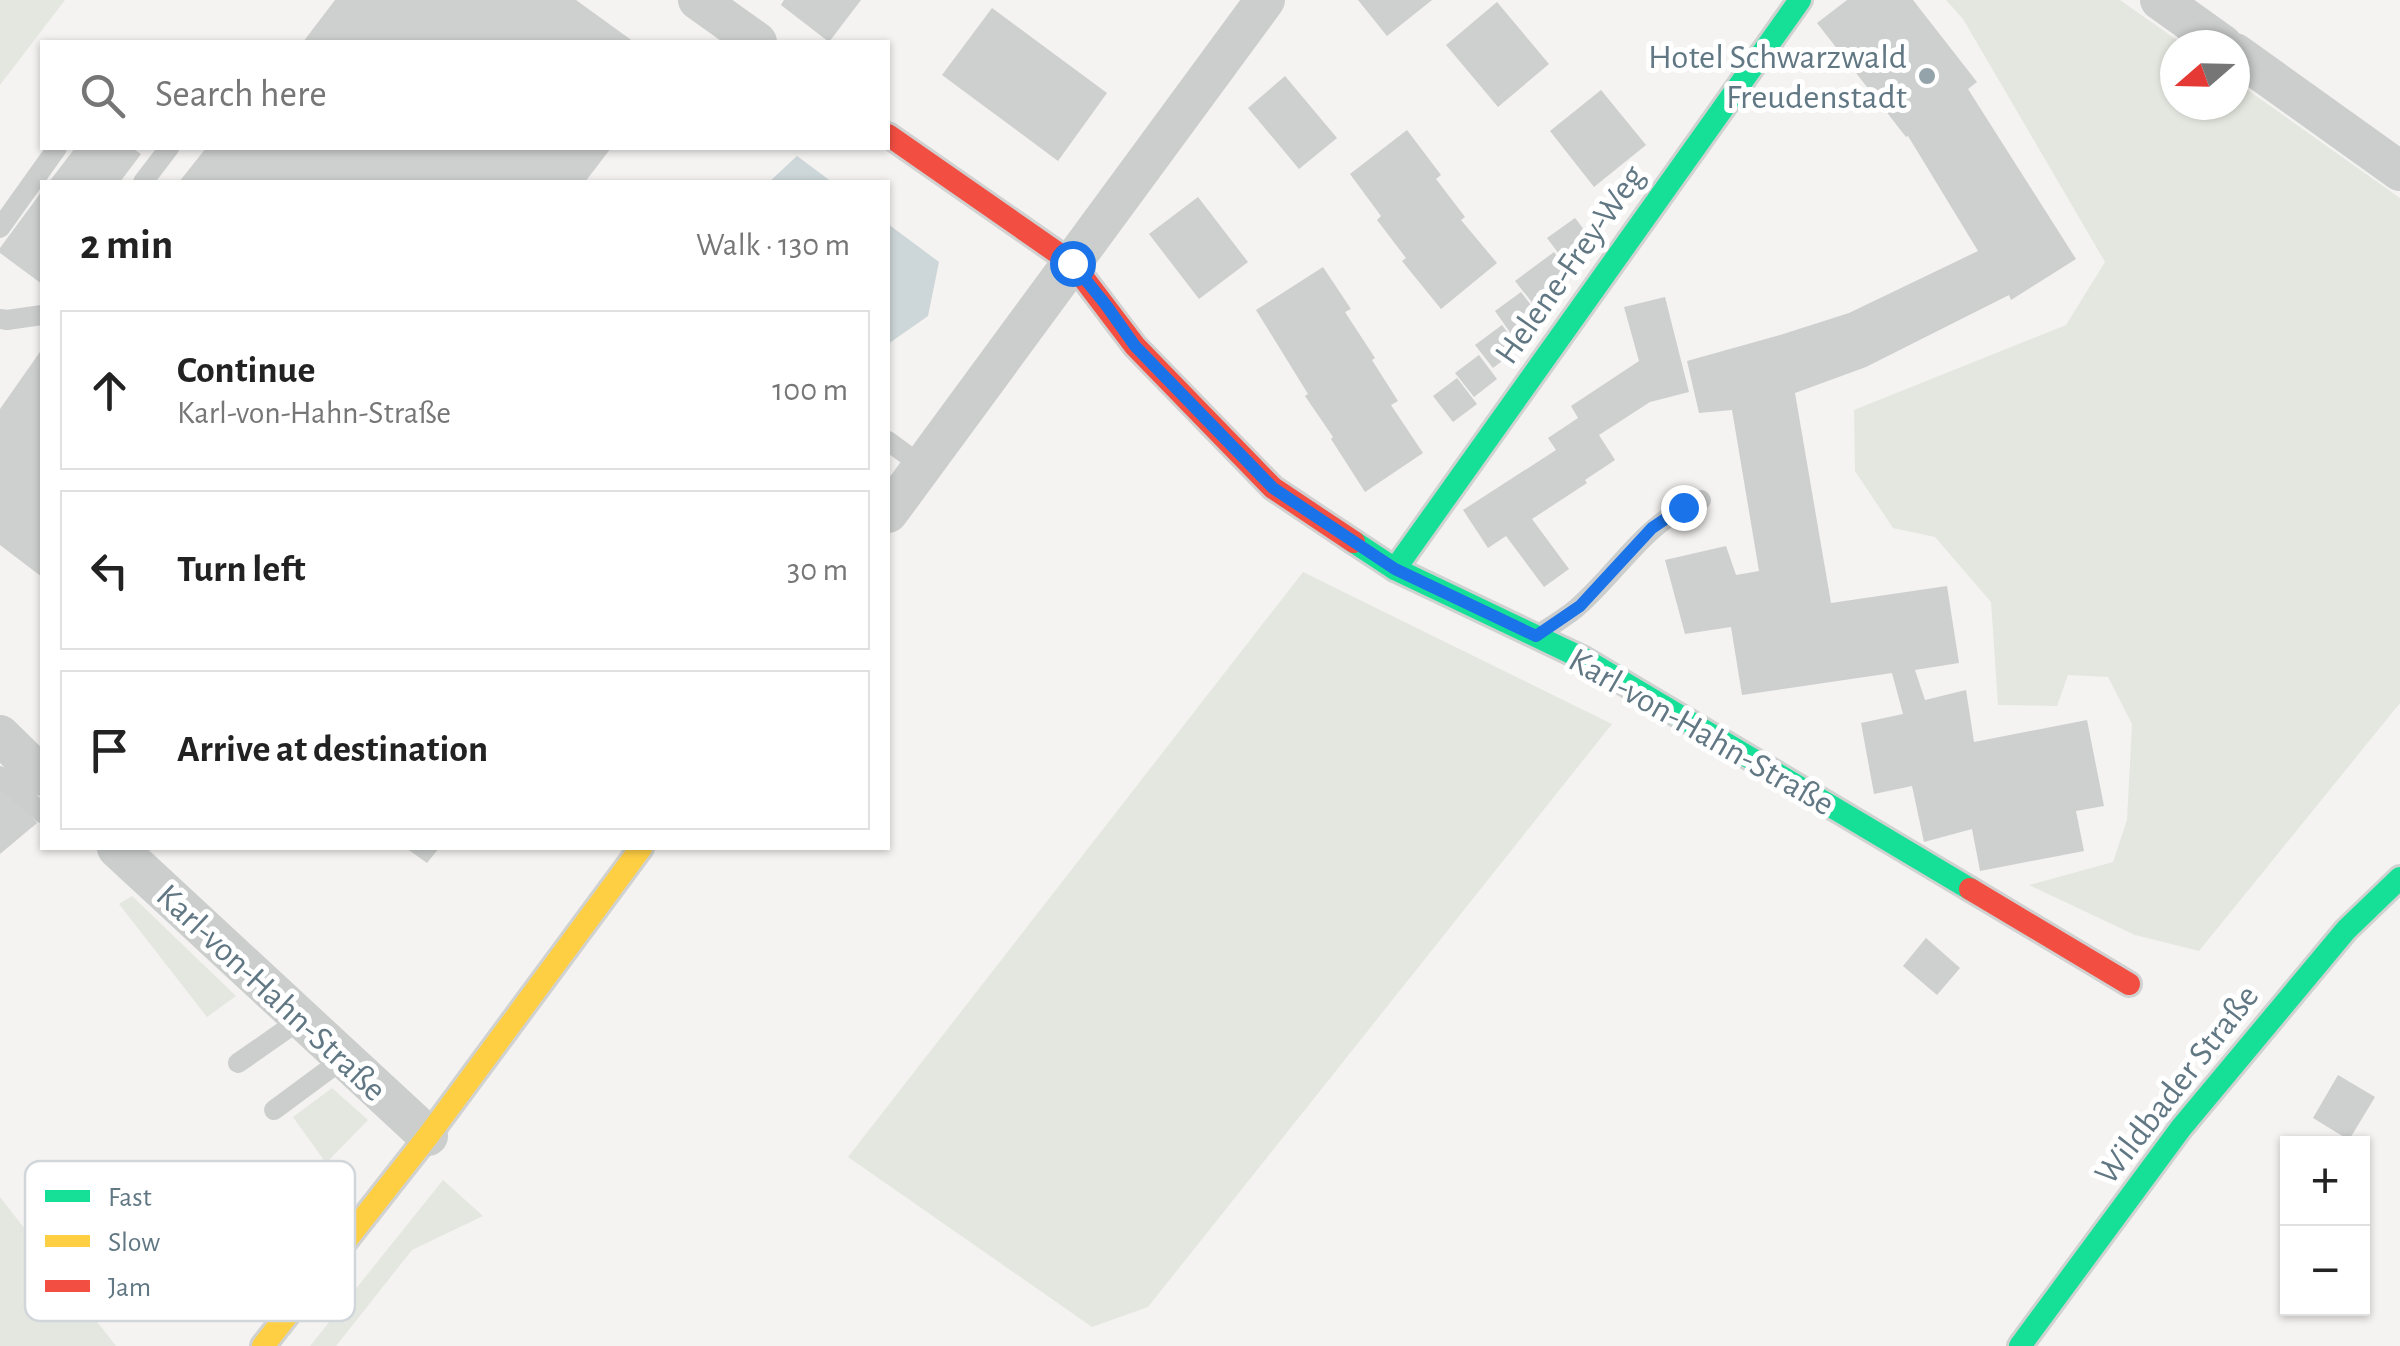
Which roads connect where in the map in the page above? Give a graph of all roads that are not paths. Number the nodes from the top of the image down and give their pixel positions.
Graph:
1 (1265, 0) edge
2 (1800, 0) edge
3 (2160, 0) edge
4 (706, 2) edge
5 (2202, 30) edge
6 (755, 40) edge
7 (2250, 64) edge
8 (890, 136) edge
9 (56, 150) edge
10 (167, 150) edge
11 (2400, 171) edge
12 (144, 180) edge
13 (0, 228) edge
14 (1072, 263) junction
15 (40, 316) edge
16 (0, 319) edge
17 (890, 442) edge
18 (922, 466) junction
19 (1701, 500) dead end
20 (890, 511) edge
21 (1395, 569) junction
22 (1536, 636) junction
23 (0, 735) edge
24 (40, 774) edge
25 (0, 776) edge
26 (40, 810) edge
27 (119, 850) edge
28 (640, 850) edge
29 (2400, 878) edge
30 (2129, 984) dead end
31 (301, 1020) junction
32 (343, 1059) junction
33 (238, 1063) dead end
34 (274, 1110) dead end
35 (428, 1136) junction
36 (355, 1229) edge
37 (283, 1321) edge
38 (263, 1346) edge
39 (2020, 1346) edge

1 - 14 street
2 - 21 street, Helene-Frey-Weg
3 - 5 street
4 - 6 street
7 - 11 street
8 - 14 street, Karl-von-Hahn-Straße
9 - 13 lane
10 - 12 lane
14 - 18 street
14 - 21 street, Karl-von-Hahn-Straße
15 - 16 lane
17 - 18 lane
18 - 20 street
19 - 22 lane
21 - 22 street, Karl-von-Hahn-Straße
22 - 30 street, Karl-von-Hahn-Straße
23 - 24 street
25 - 26 lane
27 - 31 street, Karl-von-Hahn-Straße
28 - 35 street
29 - 39 street, Wildbader Straße
31 - 32 street, Karl-von-Hahn-Straße
31 - 33 lane
32 - 34 lane
32 - 35 street, Karl-von-Hahn-Straße
35 - 36 street
37 - 38 street

